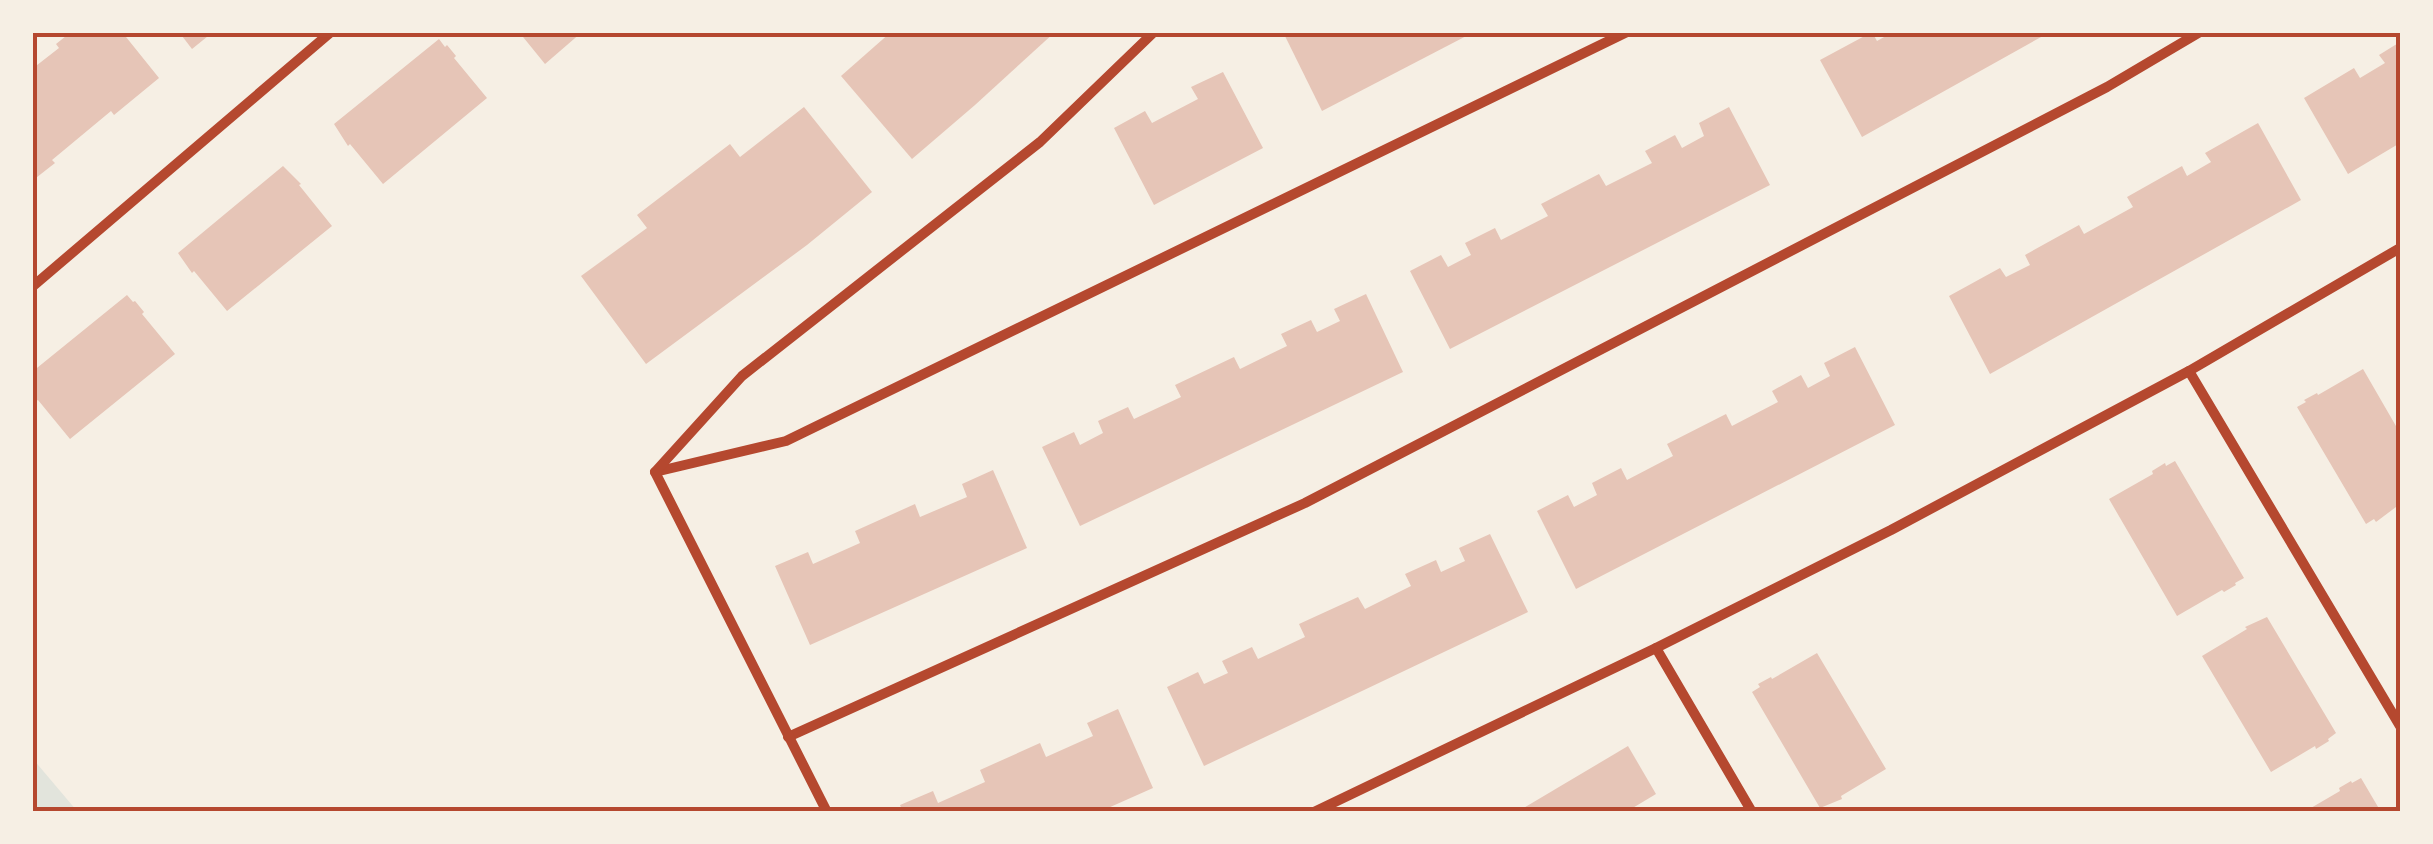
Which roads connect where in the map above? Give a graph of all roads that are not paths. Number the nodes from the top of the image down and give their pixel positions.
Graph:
1 (331, 32) edge
2 (1154, 32) edge
3 (1628, 32) edge
4 (2200, 32) edge
5 (2400, 248) edge
6 (32, 286) edge
7 (2189, 371) junction
8 (655, 472) junction
9 (1656, 648) junction
10 (2400, 726) edge
11 (788, 737) junction
12 (827, 812) edge
13 (1314, 812) edge
14 (1752, 812) edge

1 - 6 street
2 - 8 street
3 - 8 street
4 - 11 street
5 - 7 street
7 - 9 street
7 - 10 street
8 - 11 street
9 - 13 street
9 - 14 street
11 - 12 street

